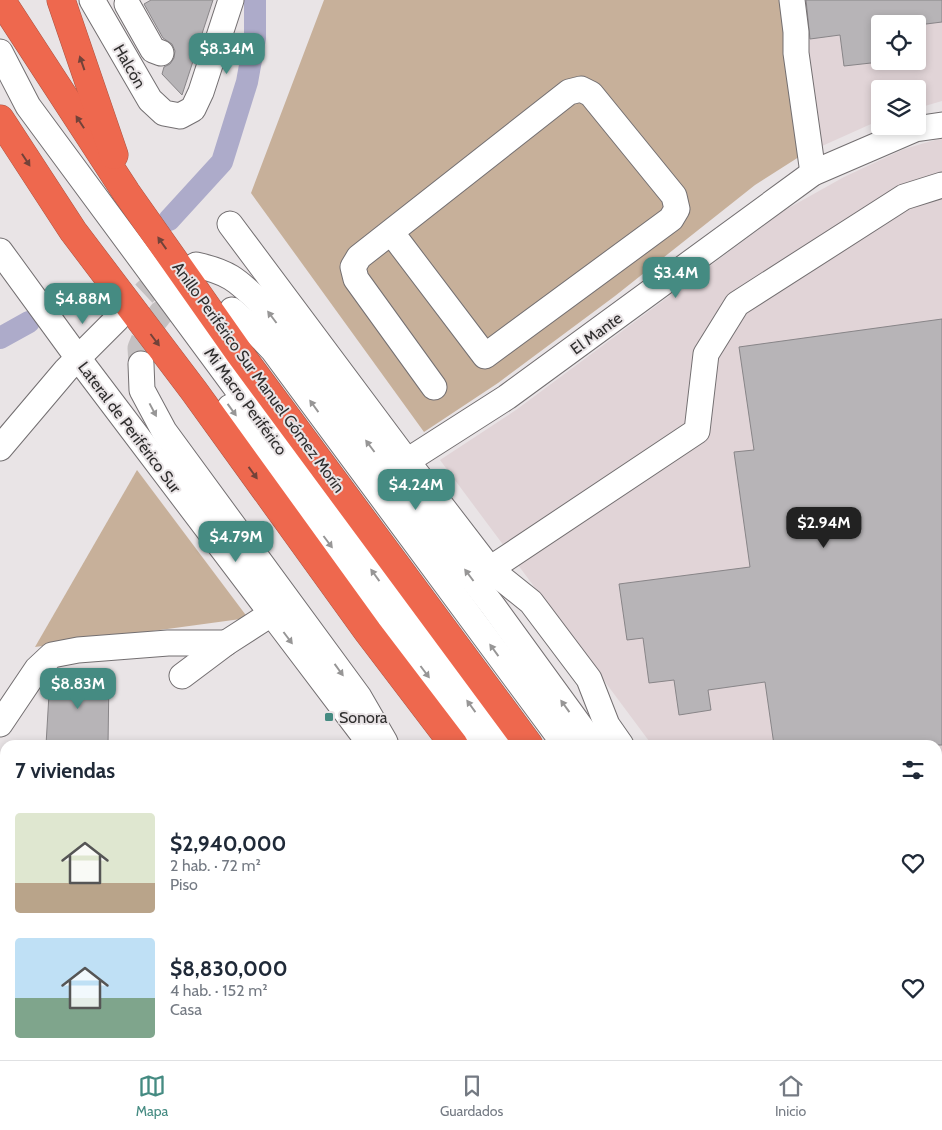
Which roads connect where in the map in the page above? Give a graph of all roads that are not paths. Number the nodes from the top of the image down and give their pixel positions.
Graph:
1 (2, 0) edge
2 (61, 0) edge
3 (92, 0) edge
4 (231, 0) edge
5 (792, 0) edge
6 (127, 4) dead end
7 (0, 52) edge
8 (160, 53) dead end
9 (0, 86) edge
10 (0, 119) edge
11 (942, 125) edge
12 (812, 173) junction
13 (942, 185) edge
14 (126, 192) junction
15 (230, 224) dead end
16 (390, 232) junction
17 (0, 251) edge
18 (196, 265) tunnel mouth
19 (232, 310) dead end
20 (117, 319) tunnel mouth
21 (78, 358) junction
22 (141, 364) tunnel mouth
23 (434, 387) dead end
24 (0, 448) edge
25 (407, 461) junction
26 (490, 569) junction
27 (271, 614) junction
28 (226, 643) junction
29 (182, 676) dead end
30 (0, 724) edge
31 (367, 740) edge
32 (384, 740) edge
33 (450, 740) edge
34 (475, 740) edge
35 (496, 740) edge
36 (525, 740) edge
37 (561, 740) edge
38 (590, 740) edge
39 (618, 740) edge

14 -> 1 highway, Anillo Periférico Sur Manuel Gómez Morín
14 -> 2 highway
3 - 4 street, Halcón
5 - 12 street
6 - 8 street
35 -> 7 street, Mi Macro Periférico
9 -> 34 street, Mi Macro Periférico
10 -> 33 highway
11 - 12 street, El Mante
12 - 25 street, El Mante
13 - 26 street
36 -> 14 highway, Anillo Periférico Sur Manuel Gómez Morín
15 - 25 street
16 - 16 street
16 - 23 street
17 - 21 street, Lateral de Periférico Sur
38 -> 18 street
37 -> 19 street
20 - 21 street
21 - 24 street
21 - 27 street, Lateral de Periférico Sur
22 -> 32 street
25 - 26 street
26 - 39 street
27 - 28 street
27 -> 31 street, Lateral de Periférico Sur
28 - 29 street
28 - 30 street

